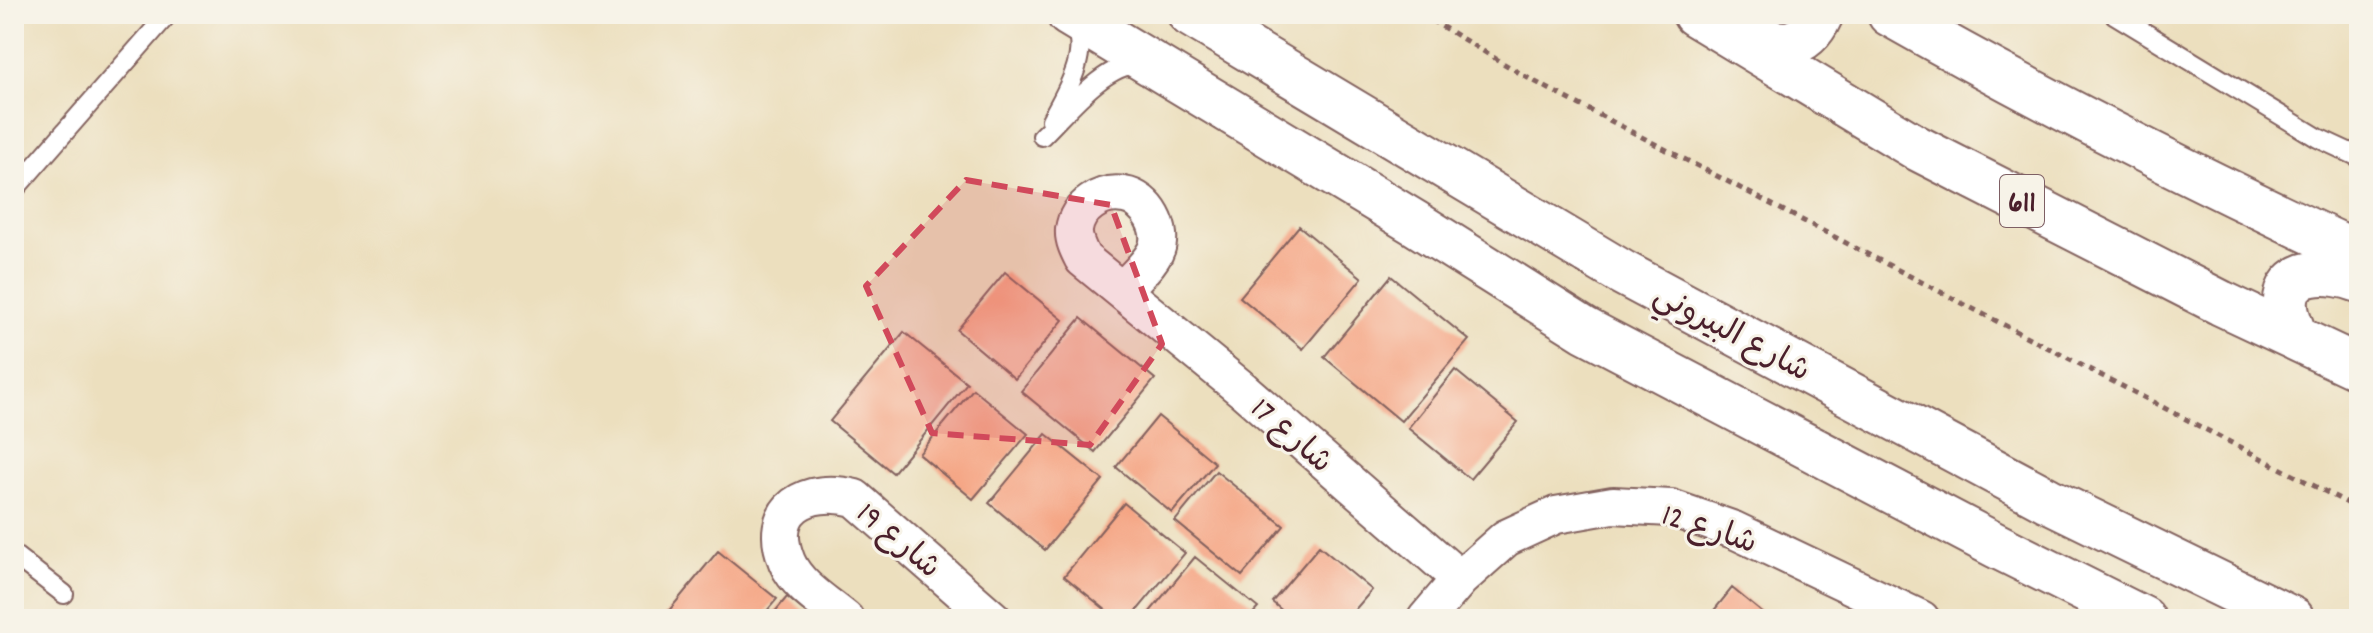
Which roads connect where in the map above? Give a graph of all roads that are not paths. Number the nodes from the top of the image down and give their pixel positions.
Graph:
1 (168, 14) edge
2 (1068, 14) edge
3 (1190, 14) edge
4 (1821, 14) edge
5 (1890, 14) edge
6 (2114, 14) edge
7 (1712, 23) edge
8 (1152, 64) junction
9 (1372, 123) junction
10 (2359, 157) edge
11 (1454, 171) junction
12 (1333, 176) junction
13 (14, 190) edge
14 (1415, 223) junction
15 (2359, 254) edge
16 (2359, 280) edge
17 (1123, 290) dead end
18 (2296, 338) junction
19 (2359, 368) edge
20 (14, 555) edge
21 (1460, 579) junction
22 (64, 594) dead end
23 (845, 619) edge
24 (993, 619) edge
25 (1426, 619) edge
26 (1921, 619) edge
27 (2143, 619) edge
28 (2292, 619) edge

1 - 13 lane
2 - 8 street, شارع البيروني
2 - 8 lane
3 - 9 street, شارع البيروني
4 - 7 street
5 - 15 street
6 - 10 lane
7 - 18 street, 611
8 - 12 street, شارع البيروني
9 - 11 street, شارع البيروني
9 - 12 street
11 - 14 street
11 - 28 street, شارع البيروني
12 - 14 street, شارع البيروني
14 - 27 street, شارع البيروني
16 - 18 street
17 - 21 street, شارع 17
18 - 19 street, 611
20 - 22 lane
21 - 25 street, شارع 12
21 - 26 street, شارع 12
23 - 24 street, شارع 19

